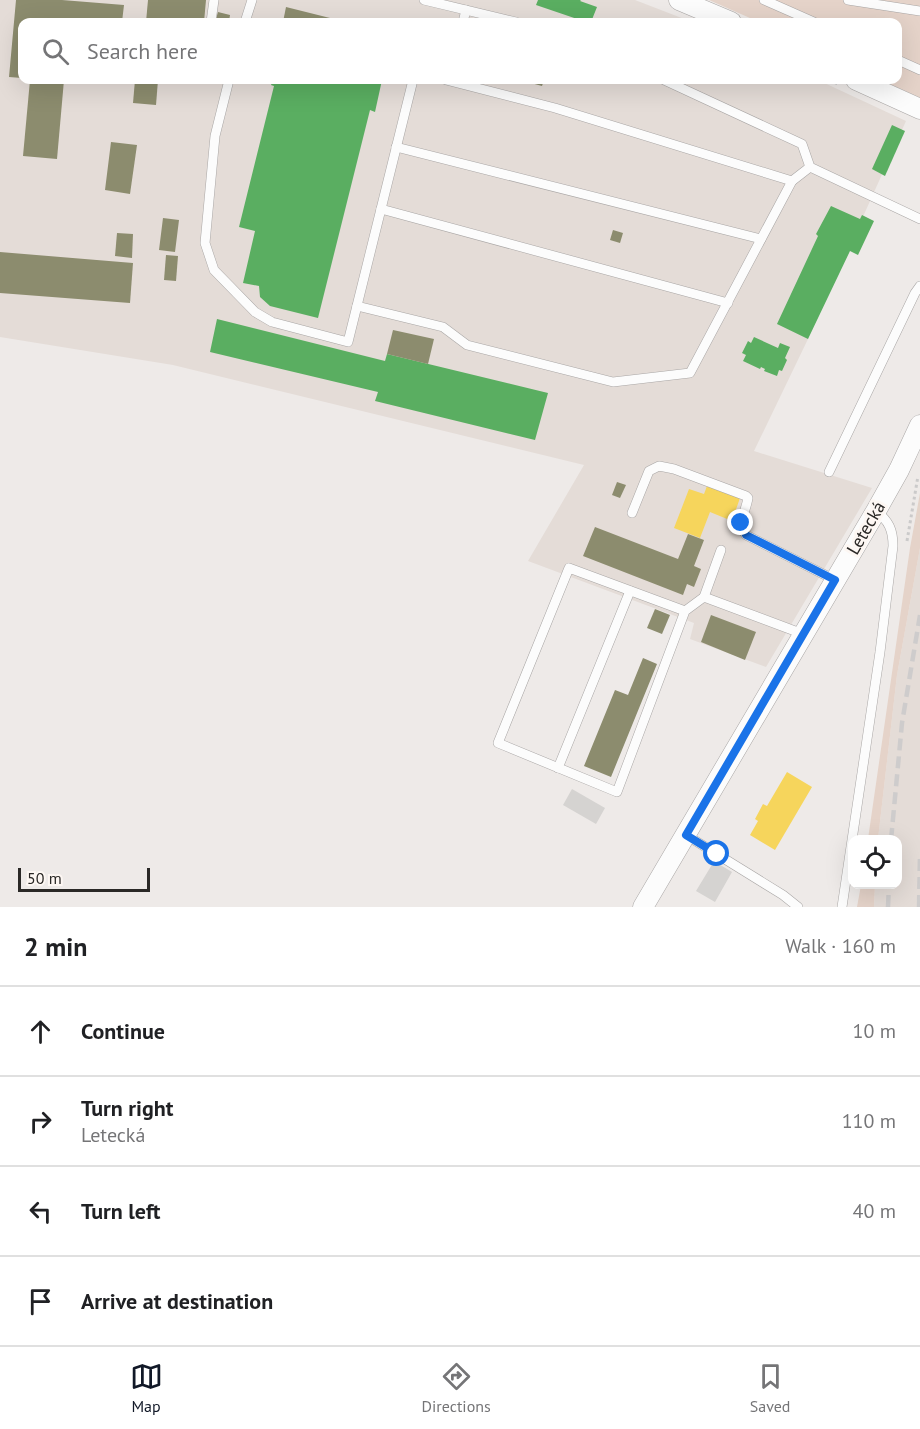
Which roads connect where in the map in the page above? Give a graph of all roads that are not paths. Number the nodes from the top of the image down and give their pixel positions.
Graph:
1 (214, 0) edge
2 (252, 0) edge
3 (424, 0) edge
4 (679, 0) edge
5 (765, 0) edge
6 (848, 0) edge
7 (466, 10) junction
8 (920, 11) edge
9 (212, 18) edge
10 (246, 18) edge
11 (464, 18) edge
12 (499, 18) edge
13 (722, 18) edge
14 (805, 18) edge
15 (902, 62) edge
16 (920, 70) edge
17 (228, 84) edge
18 (412, 84) edge
19 (464, 84) edge
20 (673, 84) edge
21 (865, 84) edge
22 (920, 109) edge
23 (396, 147) junction
24 (810, 167) junction
25 (792, 181) junction
26 (381, 208) junction
27 (920, 219) edge
28 (761, 239) junction
29 (920, 286) edge
30 (728, 303) junction
31 (357, 306) junction
32 (920, 425) edge
33 (829, 472) dead end
34 (876, 511) junction
35 (632, 513) dead end
36 (721, 550) dead end
37 (835, 580) junction
38 (630, 591) junction
39 (704, 597) junction
40 (685, 611) junction
41 (803, 634) junction
42 (558, 768) junction
43 (686, 835) junction
44 (643, 907) edge
45 (798, 907) edge
46 (842, 907) edge

1 - 9 lane
2 - 10 lane
3 - 7 lane
4 - 13 street
5 - 14 lane
6 - 8 lane
7 - 11 lane
7 - 12 lane
15 - 16 lane
17 - 31 lane
18 - 23 lane
19 - 25 lane
20 - 24 lane
21 - 22 street
23 - 26 lane
23 - 28 lane
24 - 25 lane
24 - 27 lane
25 - 28 lane
26 - 30 lane
26 - 31 lane
28 - 30 lane
29 - 33 lane
30 - 31 lane
32 - 34 street, Letecká
34 - 37 street, Letecká
34 - 46 lane
35 - 37 lane
36 - 39 lane
37 - 41 street, Letecká
38 - 40 lane
38 - 42 lane
38 - 42 lane
39 - 40 lane
39 - 41 lane
40 - 42 lane
41 - 43 street, Letecká
43 - 44 street, Letecká
43 - 45 lane

